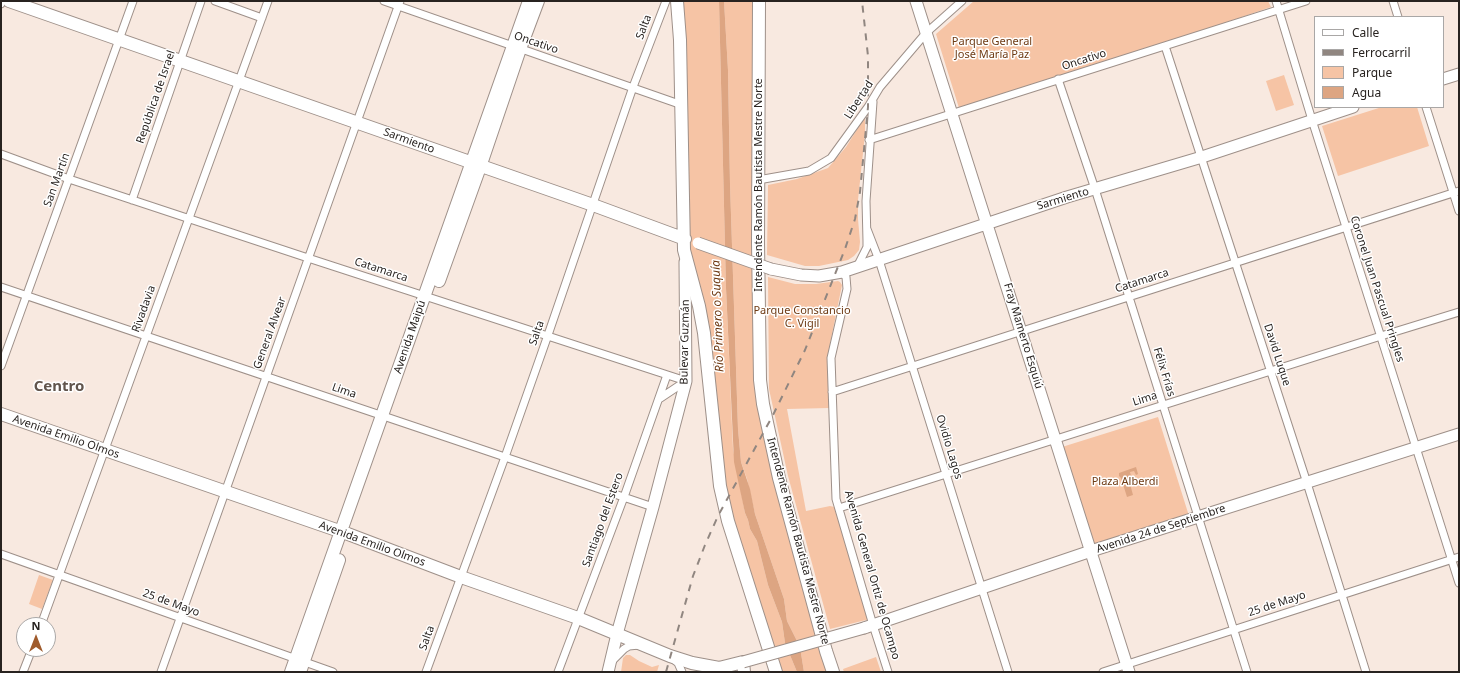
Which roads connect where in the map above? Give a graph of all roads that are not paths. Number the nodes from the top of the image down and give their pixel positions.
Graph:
1 (9, 1) edge
2 (133, 1) edge
3 (202, 1) edge
4 (215, 1) edge
5 (268, 1) edge
6 (384, 1) edge
7 (529, 1) edge
8 (538, 1) edge
9 (666, 1) edge
10 (677, 1) edge
11 (759, 1) edge
12 (916, 1) edge
13 (962, 1) edge
14 (1276, 1) edge
15 (1306, 1) edge
16 (1393, 1) edge
17 (399, 3) edge
18 (1278, 10) junction
19 (1398, 16) edge
20 (262, 18) junction
21 (926, 33) junction
22 (120, 39) junction
23 (1165, 46) junction
24 (516, 48) junction
25 (180, 60) junction
26 (1459, 74) edge
27 (1444, 79) edge
28 (1058, 80) junction
29 (239, 81) junction
30 (633, 87) junction
31 (873, 96) junction
32 (682, 105) junction
33 (1350, 108) edge
34 (1426, 108) edge
35 (952, 114) junction
36 (1312, 120) junction
37 (356, 122) junction
38 (869, 140) junction
39 (1, 154) edge
40 (1202, 157) junction
41 (476, 165) junction
42 (69, 179) junction
43 (758, 180) junction
44 (1095, 189) junction
45 (1456, 192) edge
46 (132, 200) junction
47 (593, 205) junction
48 (1459, 210) edge
49 (189, 218) junction
50 (988, 223) junction
51 (1347, 228) junction
52 (867, 229) junction
53 (684, 244) junction
54 (308, 258) junction
55 (879, 260) junction
56 (1236, 263) junction
57 (857, 267) junction
58 (842, 272) junction
59 (1, 287) edge
60 (27, 296) junction
61 (428, 297) junction
62 (1129, 297) junction
63 (1459, 312) edge
64 (1022, 331) junction
65 (548, 335) junction
66 (146, 336) junction
67 (1381, 336) junction
68 (1, 366) edge
69 (912, 366) junction
70 (1270, 371) junction
71 (667, 375) junction
72 (266, 376) junction
73 (686, 381) junction
74 (832, 392) junction
75 (659, 399) junction
76 (1163, 406) junction
77 (1, 414) edge
78 (386, 417) junction
79 (1459, 434) edge
80 (1056, 439) junction
81 (1416, 448) junction
82 (104, 450) junction
83 (505, 457) junction
84 (946, 474) junction
85 (1307, 483) junction
86 (225, 492) junction
87 (624, 497) junction
88 (653, 507) junction
89 (839, 508) junction
90 (1198, 517) junction
91 (345, 533) junction
92 (1091, 552) junction
93 (1, 554) edge
94 (1455, 558) edge
95 (59, 574) junction
96 (460, 577) junction
97 (1459, 583) edge
98 (982, 588) junction
99 (1342, 594) junction
100 (44, 617) edge
101 (180, 618) junction
102 (578, 618) junction
103 (871, 625) junction
104 (1234, 630) junction
105 (617, 634) junction
106 (644, 645) junction
107 (670, 656) junction
108 (29, 657) edge
109 (300, 664) edge
110 (743, 667) edge
111 (608, 668) edge
112 (1128, 668) edge
113 (716, 670) edge
114 (23, 672) edge
115 (161, 672) edge
116 (291, 672) edge
117 (334, 672) edge
118 (426, 672) edge
119 (558, 672) edge
120 (682, 672) edge
121 (776, 672) edge
122 (833, 672) edge
123 (888, 672) edge
124 (1008, 672) edge
125 (1103, 672) edge
126 (1247, 672) edge
127 (1366, 672) edge

1 - 22 main road, Sarmiento
2 - 22 street, San Martín
3 - 25 street, República de Israel
4 - 20 street
5 - 20 street, Rivadavia
6 - 17 street, Oncativo
7 - 24 main road, Avenida Maipú
8 - 24 main road, Avenida Maipú
9 - 30 street, Salta
10 - 32 main road, Bulevar Guzmán
11 - 43 main road, Intendente Ramón Bautista Mestre Norte
12 - 21 main road, Fray Mamerto Esquiú
13 - 21 street, Libertad
14 - 18 street, Coronel Juan Pascual Pringles
15 - 18 street, Oncativo
16 - 19 street
17 - 24 street, Oncativo
17 - 37 street, General Alvear
18 - 23 street, Oncativo
18 - 36 street, Coronel Juan Pascual Pringles
20 - 29 street, Rivadavia
21 - 31 street, Libertad
21 - 35 main road, Fray Mamerto Esquiú
22 - 25 main road, Sarmiento
22 - 42 street, San Martín
23 - 28 street, Oncativo
23 - 40 street, David Luque
24 - 30 street, Oncativo
24 - 41 main road, Avenida Maipú
25 - 29 main road, Sarmiento
25 - 46 street, República de Israel
26 - 27 main road
28 - 35 street, Oncativo
28 - 44 street, Félix Frías
29 - 37 main road, Sarmiento
29 - 49 street, Rivadavia
30 - 32 street, Oncativo
30 - 47 street, Salta
31 - 38 street, Ovidio Lagos
31 - 43 street, Libertad
32 - 53 main road, Bulevar Guzmán
33 - 36 main road, Sarmiento
34 - 45 street
35 - 38 street, Oncativo
35 - 50 main road, Fray Mamerto Esquiú
36 - 40 main road, Sarmiento
36 - 51 street, Coronel Juan Pascual Pringles
37 - 41 main road, Sarmiento
37 - 54 street, General Alvear
38 - 52 street, Ovidio Lagos
39 - 42 street, Catamarca
40 - 44 main road, Sarmiento
40 - 56 street, David Luque
41 - 47 main road, Sarmiento
41 - 61 main road, Avenida Maipú
42 - 46 street, Catamarca
42 - 60 street, San Martín
43 - 122 main road, Intendente Ramón Bautista Mestre Norte
44 - 50 main road, Sarmiento
44 - 62 street, Félix Frías
45 - 48 street
45 - 51 street, Catamarca
46 - 49 street, Catamarca
47 - 53 main road, Sarmiento
47 - 65 street, Salta
49 - 54 street, Catamarca
49 - 66 street, Rivadavia
50 - 55 main road, Sarmiento
50 - 64 main road, Fray Mamerto Esquiú
51 - 56 street, Catamarca
51 - 67 street, Coronel Juan Pascual Pringles
52 - 55 street, Ovidio Lagos
52 - 57 street, Ovidio Lagos
53 - 58 main road, Sarmiento, bridge
53 - 73 main road, Bulevar Guzmán
53 - 121 main road
54 - 61 street, Catamarca
54 - 72 street, General Alvear
55 - 57 main road, Sarmiento
55 - 69 street, Ovidio Lagos
56 - 62 street, Catamarca
56 - 70 street, David Luque
57 - 58 main road, Sarmiento
58 - 74 street, Avenida General Ortiz de Ocampo
59 - 60 street, Lima
60 - 66 street, Lima
60 - 68 street, San Martín
61 - 65 street, Catamarca
61 - 78 main road, Avenida Maipú
62 - 64 street, Catamarca
62 - 76 street, Félix Frías
63 - 67 street, Lima
64 - 69 street, Catamarca
64 - 80 main road, Fray Mamerto Esquiú
65 - 71 street, Catamarca
65 - 83 street, Salta
66 - 72 street, Lima
66 - 82 street, Rivadavia
67 - 70 street, Lima
67 - 81 street, Coronel Juan Pascual Pringles
69 - 74 street, Catamarca
69 - 84 street, Ovidio Lagos
70 - 76 street, Lima
70 - 85 street, David Luque
71 - 73 street, Catamarca
71 - 75 street, Santiago del Estero
72 - 78 street, Lima
72 - 86 street, General Alvear
73 - 75 street
73 - 88 main road, Bulevar Guzmán
74 - 89 street, Avenida General Ortiz de Ocampo
75 - 87 street, Santiago del Estero
76 - 80 street, Lima
76 - 90 street, Félix Frías
77 - 82 main road, Avenida Emilio Olmos
78 - 83 street, Lima
78 - 91 main road, Avenida Maipú
79 - 81 main road, Avenida 24 de Septiembre
80 - 84 street, Lima
80 - 92 main road, Fray Mamerto Esquiú
81 - 85 main road, Avenida 24 de Septiembre
81 - 94 street, Coronel Juan Pascual Pringles
82 - 86 main road, Avenida Emilio Olmos
82 - 95 street, Rivadavia
83 - 87 street, Lima
83 - 96 street, Salta
84 - 89 street, Lima
84 - 98 street, Ovidio Lagos
85 - 90 main road, Avenida 24 de Septiembre
85 - 99 street, David Luque
86 - 91 main road, Avenida Emilio Olmos
86 - 101 street, General Alvear
87 - 88 street, Lima
87 - 102 street, Santiago del Estero
88 - 105 main road, Bulevar Guzmán
89 - 103 street, Avenida General Ortiz de Ocampo
90 - 92 main road, Avenida 24 de Septiembre
90 - 104 street, Félix Frías
91 - 96 main road, Avenida Emilio Olmos
91 - 109 main road, Avenida Maipú
92 - 98 main road, Avenida 24 de Septiembre
92 - 112 main road, Fray Mamerto Esquiú
93 - 95 street, 25 de Mayo
94 - 97 street, Coronel Juan Pascual Pringles
94 - 99 street, 25 de Mayo
95 - 100 street, Rivadavia
95 - 101 street, 25 de Mayo
96 - 102 main road, Avenida Emilio Olmos
96 - 118 street, Salta
98 - 103 main road, Avenida 24 de Septiembre
98 - 124 street, Ovidio Lagos
99 - 104 street, 25 de Mayo
99 - 127 street, David Luque
101 - 109 street, 25 de Mayo
101 - 115 street, General Alvear
102 - 105 main road, Avenida Emilio Olmos
102 - 119 street, Santiago del Estero
103 - 110 main road, Avenida 24 de Septiembre, bridge
103 - 123 street, Avenida General Ortiz de Ocampo
104 - 112 street, 25 de Mayo
104 - 126 street, Félix Frías
105 - 106 main road, Avenida Emilio Olmos
105 - 111 main road, Bulevar Guzmán
106 - 107 main road, Avenida Emilio Olmos
106 - 111 street
107 - 113 main road, Avenida Emilio Olmos
107 - 120 street
108 - 114 street
109 - 116 main road, Avenida Maipú
109 - 117 street, 25 de Mayo
110 - 113 main road, Avenida Emilio Olmos
112 - 125 street, 25 de Mayo

